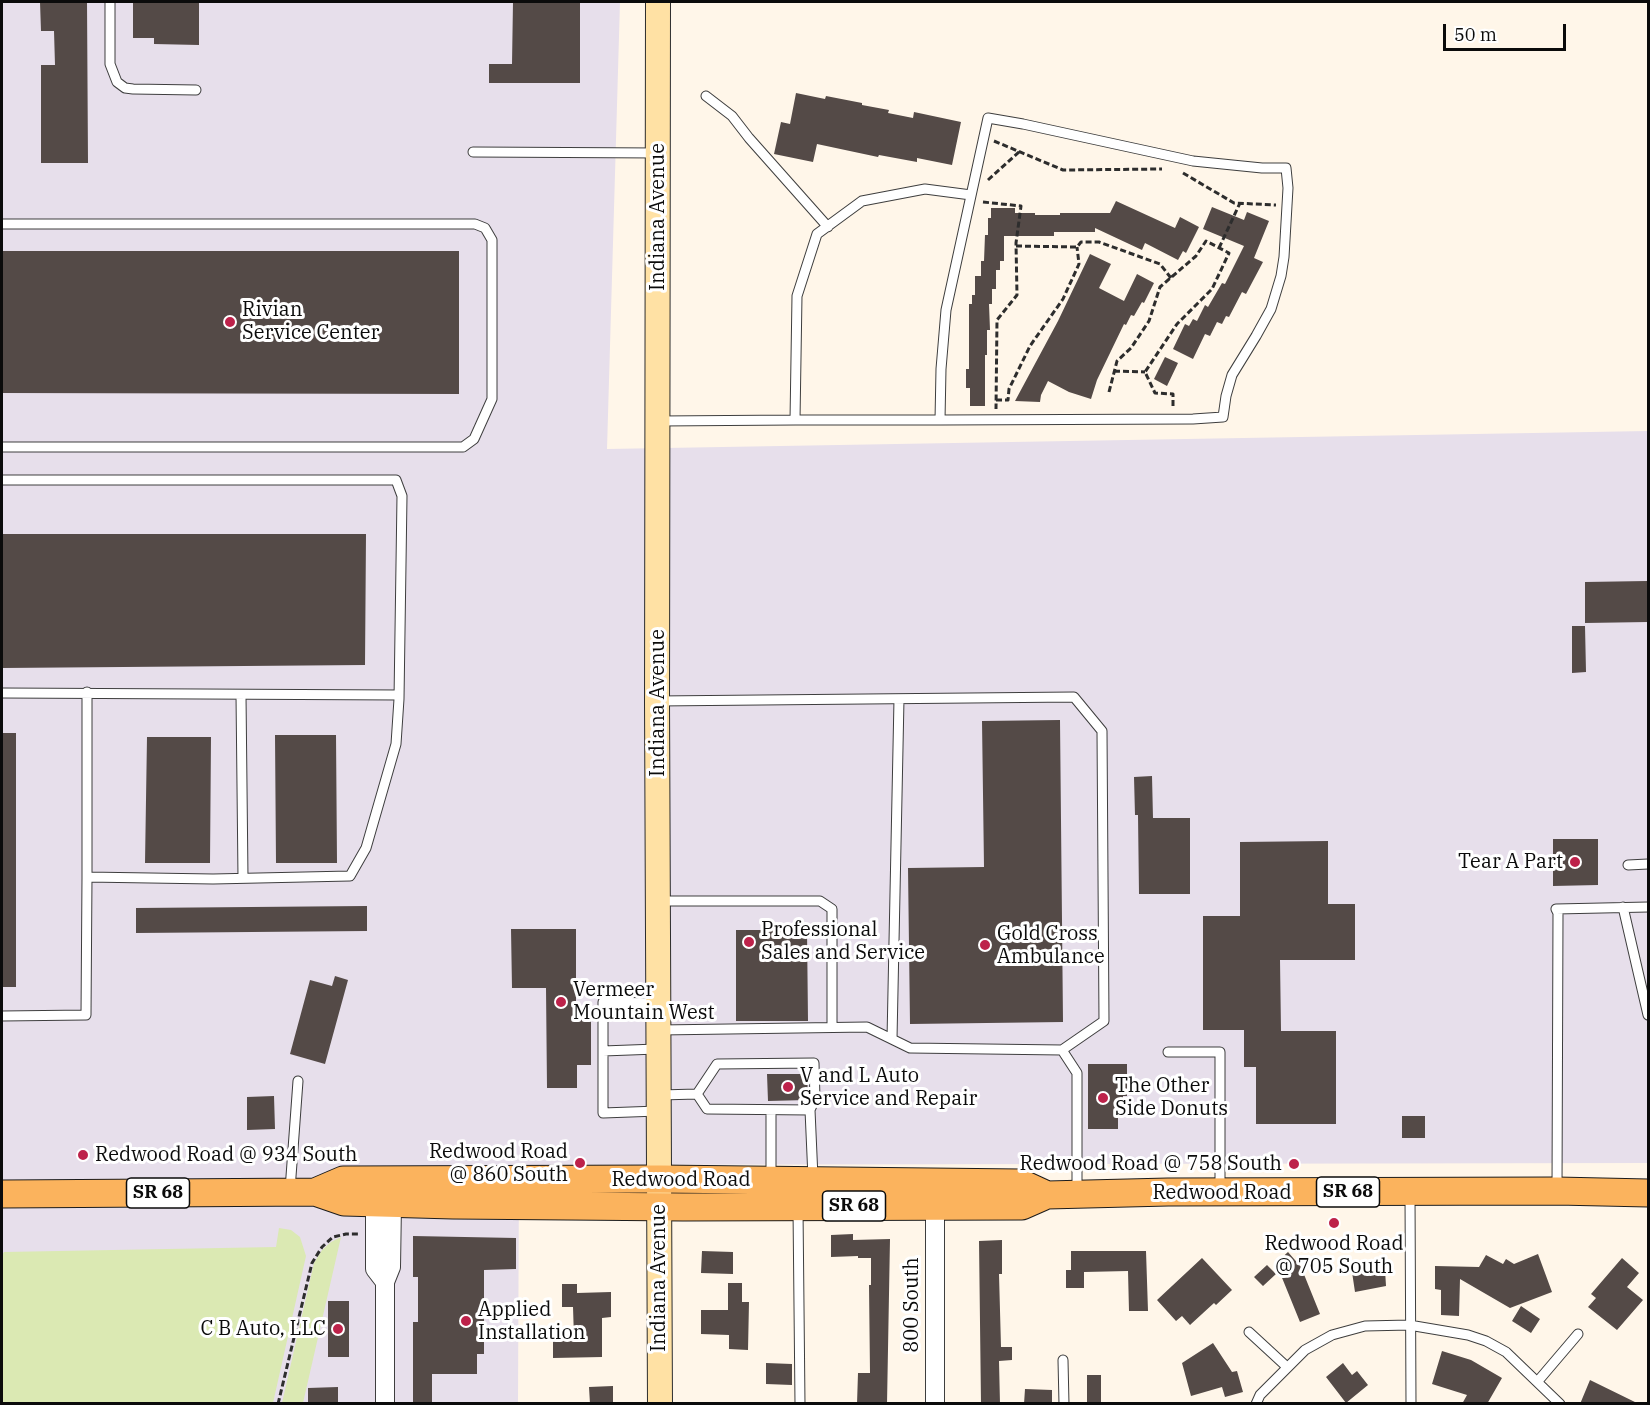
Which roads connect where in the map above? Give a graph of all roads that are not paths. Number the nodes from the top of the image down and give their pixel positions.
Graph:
1 (110, 2) edge
2 (658, 2) edge
3 (196, 90) dead end
4 (706, 96) dead end
5 (473, 152) dead end
6 (658, 153) junction
7 (971, 195) junction
8 (2, 224) edge
9 (828, 226) junction
10 (795, 420) junction
11 (940, 420) junction
12 (657, 421) junction
13 (2, 447) edge
14 (2, 480) edge
15 (87, 692) junction
16 (2, 693) edge
17 (241, 695) junction
18 (399, 695) junction
19 (899, 699) junction
20 (657, 701) junction
21 (1648, 864) edge
22 (1628, 865) dead end
23 (87, 877) junction
24 (243, 878) junction
25 (659, 901) junction
26 (1623, 907) junction
27 (1648, 907) edge
28 (659, 1003) junction
29 (1648, 1015) edge
30 (2, 1016) edge
31 (832, 1027) junction
32 (892, 1039) junction
33 (660, 1040) junction
34 (1062, 1050) junction
35 (603, 1051) junction
36 (1168, 1052) dead end
37 (298, 1082) dead end
38 (696, 1094) junction
39 (660, 1103) junction
40 (771, 1110) junction
41 (810, 1110) junction
42 (660, 1179) junction
43 (771, 1180) junction
44 (813, 1181) junction
45 (1557, 1191) junction
46 (303, 1192) junction
47 (1220, 1192) junction
48 (1410, 1192) junction
49 (1648, 1193) edge
50 (2, 1194) edge
51 (1047, 1195) junction
52 (1077, 1195) junction
53 (383, 1203) junction
54 (935, 1205) junction
55 (659, 1207) junction
56 (798, 1207) junction
57 (1409, 1325) junction
58 (1249, 1332) dead end
59 (1578, 1334) dead end
60 (1064, 1360) dead end
61 (1287, 1367) junction
62 (1538, 1381) junction
63 (385, 1404) edge
64 (660, 1404) edge
65 (800, 1404) edge
66 (935, 1404) edge
67 (1064, 1404) edge
68 (1256, 1404) edge
69 (1411, 1404) edge
70 (1560, 1404) edge

1 - 3 lane
2 - 6 street, Indiana Avenue
4 - 9 lane
5 - 6 lane
6 - 12 street, Indiana Avenue
7 - 9 lane
7 - 11 lane
7 - 11 lane
8 - 13 lane
9 - 10 lane
10 - 11 lane
10 - 12 lane
12 - 20 street, Indiana Avenue
14 - 18 lane
15 - 16 lane
15 - 17 lane
15 - 23 lane
17 - 18 lane
17 - 24 lane
18 - 24 lane
19 - 20 lane
19 - 32 lane
19 - 34 lane
20 - 25 street, Indiana Avenue
21 - 22 lane
23 - 24 lane
23 - 30 lane
25 - 28 street, Indiana Avenue
25 - 31 lane
26 - 27 lane
26 - 29 lane
26 - 45 lane
28 - 33 street, Indiana Avenue
28 - 35 lane
31 - 32 lane
31 - 33 lane
32 - 34 lane
33 - 35 lane
33 - 39 street, Indiana Avenue
34 - 52 lane
35 - 39 lane
36 - 47 lane
37 - 46 lane
38 - 39 lane
38 - 40 lane
38 - 41 lane
39 - 42 street, Indiana Avenue
40 - 41 lane
40 - 43 lane
41 - 44 lane
42 - 43 main road, Redwood Road / SR 68
42 - 46 main road, Redwood Road / SR 68
42 - 55 street, Indiana Avenue
43 - 44 main road, Redwood Road / SR 68
44 - 51 main road, Redwood Road / SR 68
45 - 48 main road, Redwood Road / SR 68
45 - 49 main road, Redwood Road / SR 68
46 - 50 main road, Redwood Road / SR 68
46 - 53 main road, Redwood Road / SR 68
47 - 48 main road, Redwood Road / SR 68
47 - 52 main road, Redwood Road / SR 68
48 - 57 lane
51 - 52 main road, Redwood Road / SR 68
51 - 54 main road, Redwood Road / SR 68
53 - 55 main road, Redwood Road / SR 68
53 - 63 street
54 - 56 main road, Redwood Road / SR 68
54 - 66 street, 800 South
55 - 56 main road, Redwood Road / SR 68
55 - 64 street, Indiana Avenue
56 - 65 lane
57 - 61 lane
57 - 62 lane
57 - 69 lane
58 - 61 lane
59 - 62 lane
60 - 67 lane
61 - 68 lane
62 - 70 lane

